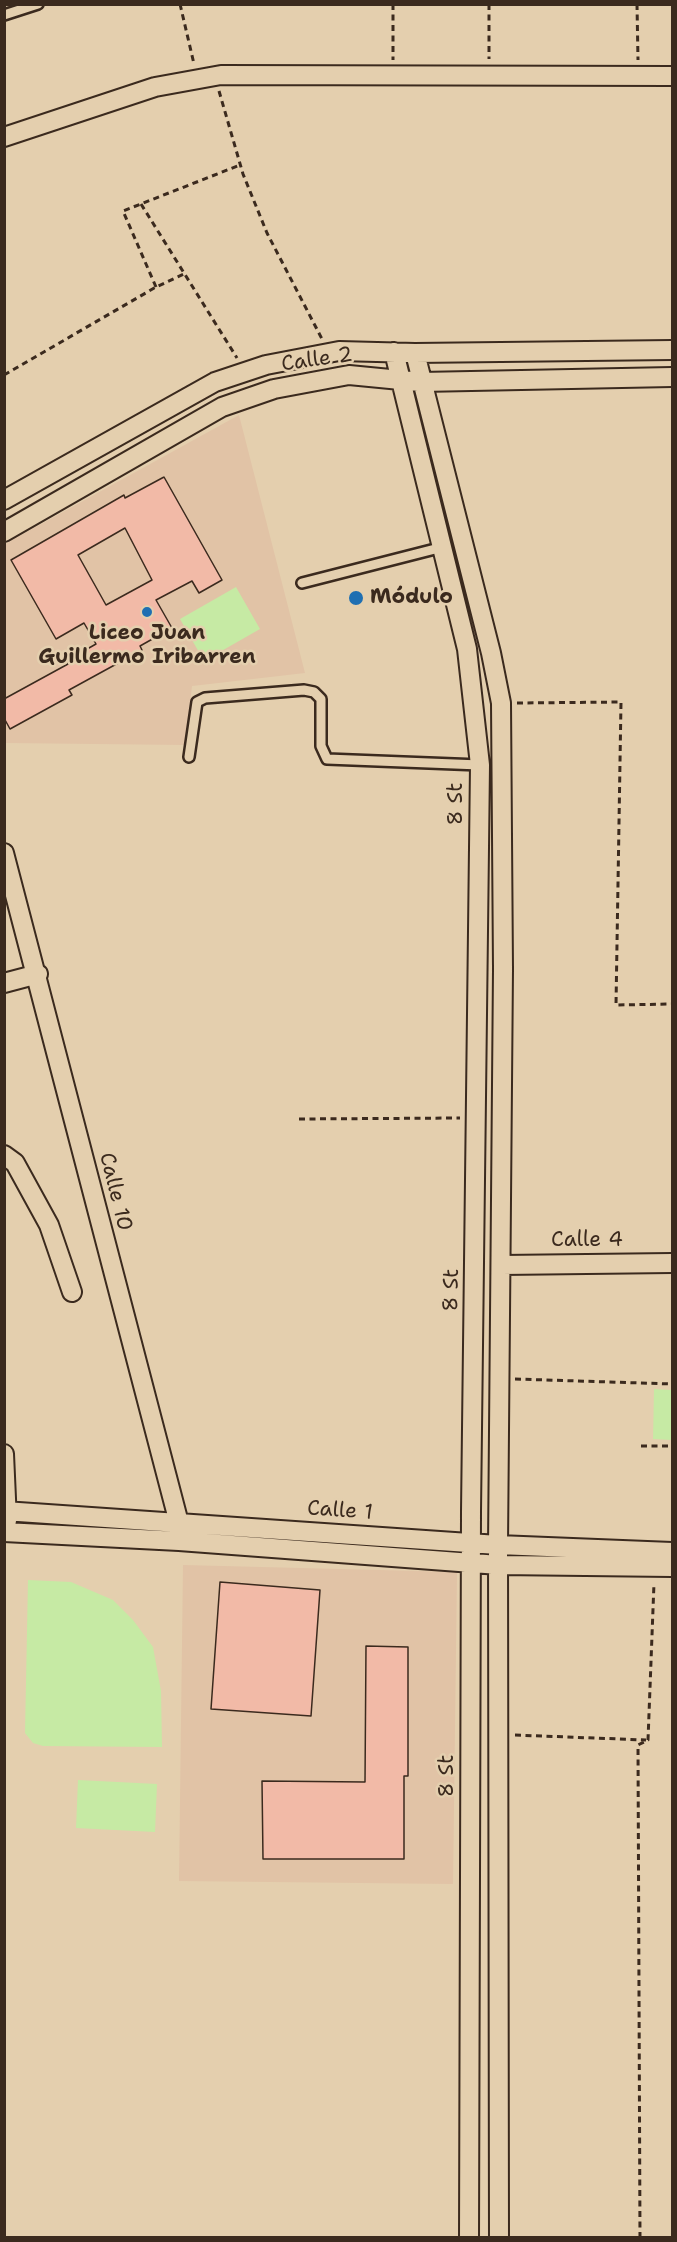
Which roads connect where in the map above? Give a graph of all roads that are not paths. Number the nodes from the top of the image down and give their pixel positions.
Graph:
1 (38, 4) edge
2 (4, 15) edge
3 (672, 76) edge
4 (4, 137) edge
5 (672, 350) edge
6 (394, 352) junction
7 (415, 353) junction
8 (672, 377) edge
9 (400, 379) junction
10 (421, 382) junction
11 (4, 500) edge
12 (4, 532) edge
13 (443, 547) junction
14 (302, 583) dead end
15 (189, 757) dead end
16 (480, 765) junction
17 (4, 853) edge
18 (38, 974) junction
19 (4, 983) edge
20 (4, 1155) edge
21 (672, 1263) edge
22 (502, 1265) junction
23 (72, 1292) dead end
24 (4, 1454) edge
25 (6, 1511) edge
26 (179, 1523) junction
27 (5, 1532) edge
28 (179, 1541) junction
29 (471, 1542) junction
30 (498, 1545) junction
31 (672, 1552) edge
32 (471, 1563) junction
33 (499, 1565) junction
34 (664, 1567) edge
35 (469, 2238) edge
36 (499, 2238) edge

1 - 2 lane
3 - 4 street
5 - 7 street, Calle 2
6 - 7 street, Calle 2
6 - 9 street, 8 St
6 - 11 street, Calle 2
7 - 10 street
8 - 10 street, Calle 2
9 - 10 street, Calle 2
9 - 12 street, Calle 2
9 - 13 street, 8 St
10 - 22 street
13 - 14 lane
13 - 16 street, 8 St
15 - 16 lane
16 - 29 street, 8 St
17 - 18 street, Calle 10
18 - 19 street
18 - 26 street, Calle 10
20 - 23 street
21 - 22 street, Calle 4
22 - 30 street
24 - 25 street
25 - 26 street, Calle 1
25 - 27 street
26 - 28 street, Calle 10
26 - 29 street, Calle 1
27 - 28 street, Calle 1
28 - 32 street, Calle 1
29 - 30 street, Calle 1
29 - 32 street, 8 St
30 - 31 street, Calle 1
30 - 33 street
32 - 33 street, Calle 1
32 - 35 street, 8 St
33 - 34 street, Calle 1
33 - 36 street

